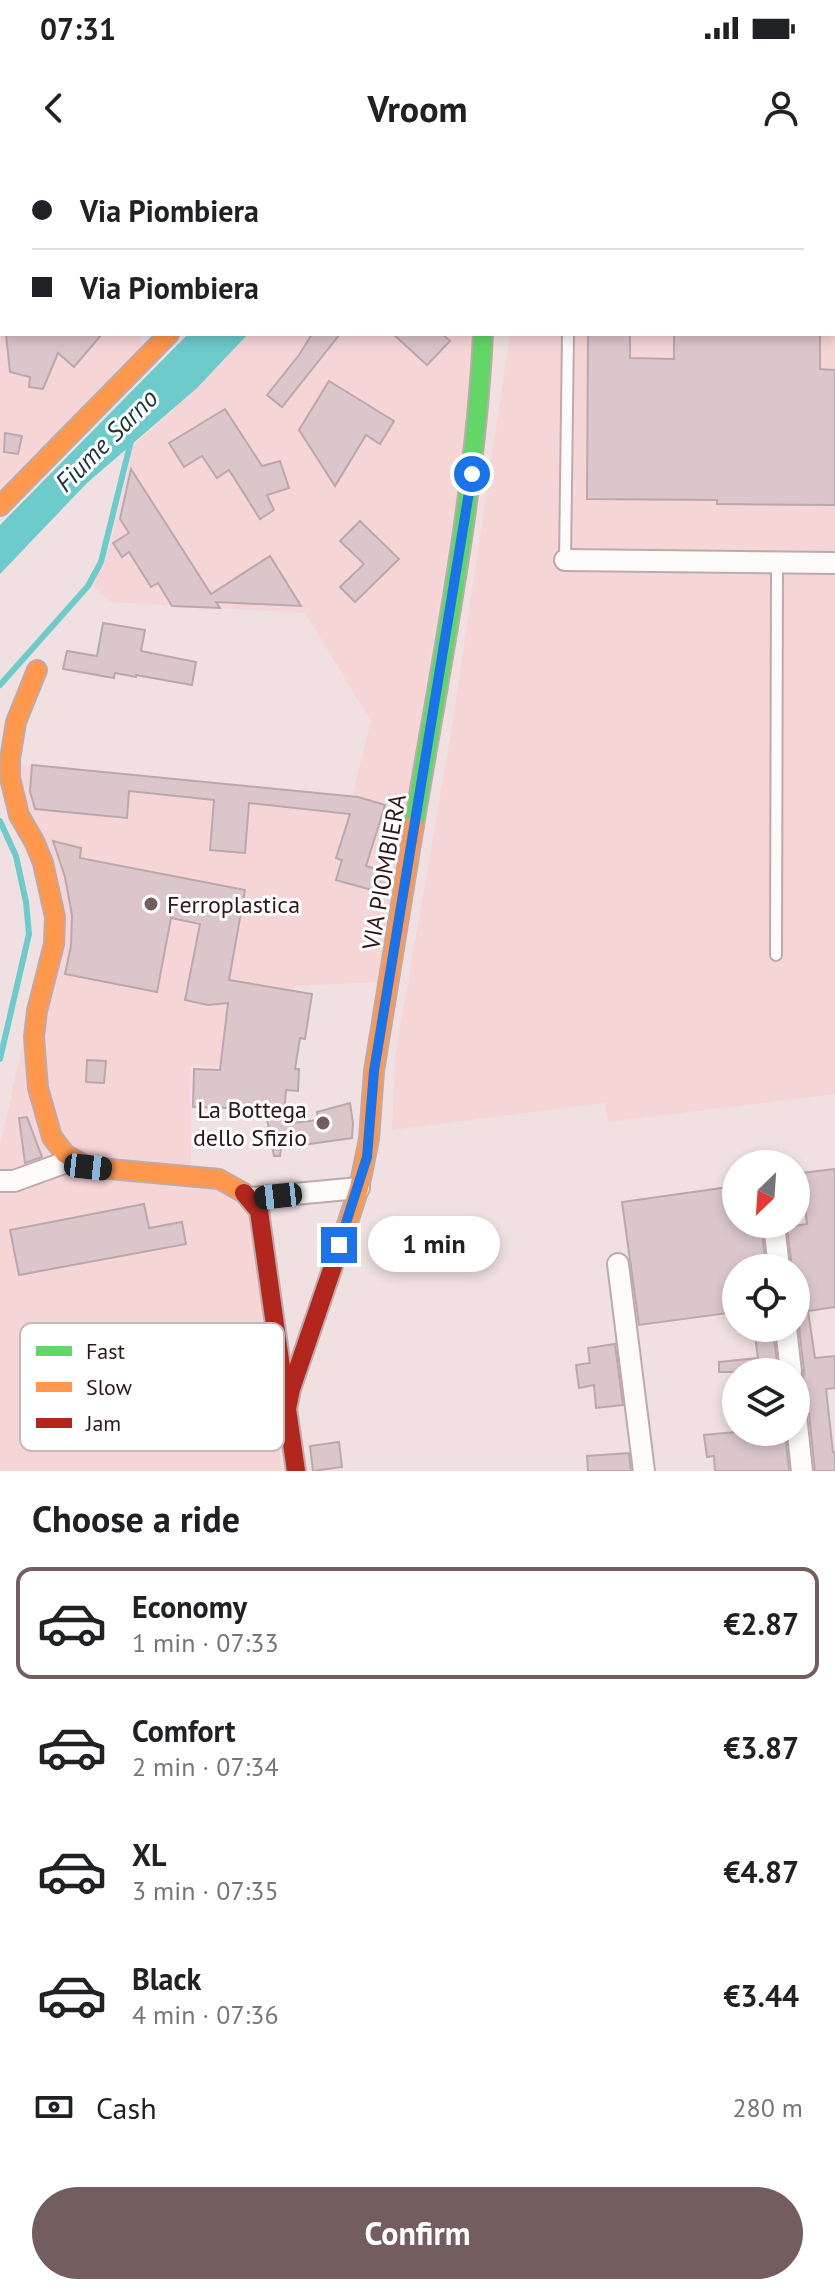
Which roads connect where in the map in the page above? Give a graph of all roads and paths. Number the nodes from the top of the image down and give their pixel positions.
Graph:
1 (483, 336) edge
2 (568, 336) edge
3 (152, 343) edge
4 (0, 506) edge
5 (565, 560) joint
6 (777, 563) junction
7 (835, 563) edge
8 (37, 670) dead end
9 (5, 753) edge
10 (776, 955) dead end
11 (72, 1160) junction
12 (0, 1181) edge
13 (359, 1188) junction
14 (251, 1198) junction
15 (618, 1264) dead end
16 (275, 1323) edge
17 (284, 1388) edge
18 (287, 1409) junction
19 (799, 1446) edge
20 (296, 1471) edge
21 (644, 1471) edge
22 (802, 1471) edge

1 - 13 street, VIA PIOMBIERA
2 - 5 lane
3 - 4 street
5 - 6 street
6 - 7 street
6 - 10 lane
8 - 9 street
9 - 11 street
11 - 12 street
11 - 14 street
13 - 14 street
13 - 18 street, VIA PIOMBIERA
14 - 16 street, VIA PIOMBIERA
15 - 21 street
17 - 18 street, VIA PIOMBIERA
18 - 20 street, VIA PIOMBIERA
19 - 22 street

